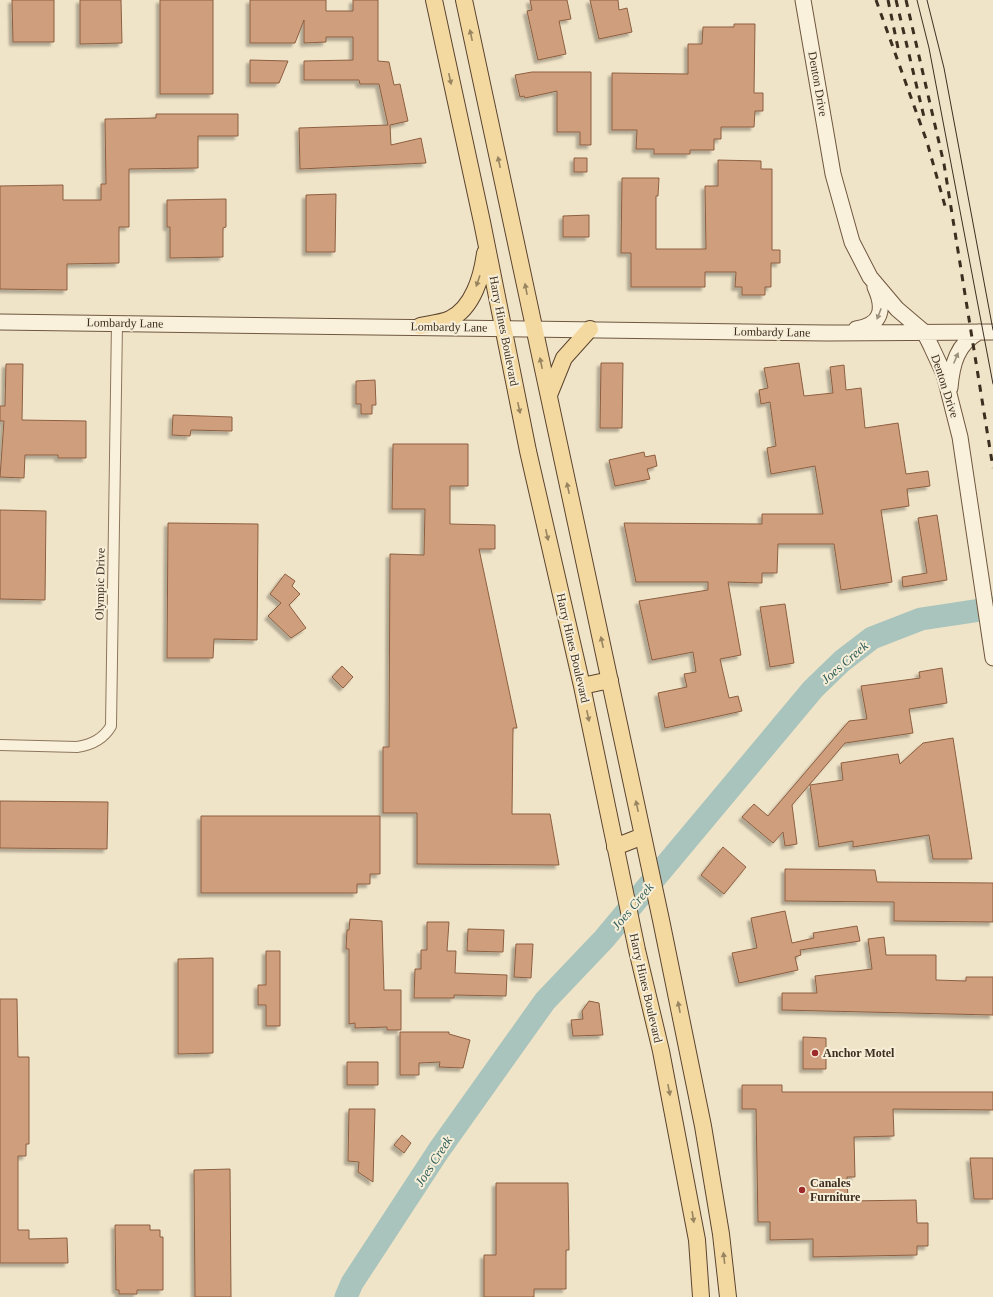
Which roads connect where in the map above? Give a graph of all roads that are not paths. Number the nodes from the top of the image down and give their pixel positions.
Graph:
1 (434, 0) edge
2 (464, 0) edge
3 (803, 0) edge
4 (486, 243) junction
5 (870, 277) junction
6 (0, 322) edge
7 (117, 323) junction
8 (420, 326) junction
9 (503, 327) junction
10 (534, 328) junction
11 (590, 328) junction
12 (924, 332) junction
13 (986, 332) edge
14 (827, 333) junction
15 (949, 393) junction
16 (549, 397) junction
17 (993, 658) edge
18 (610, 680) junction
19 (582, 686) junction
20 (0, 745) edge
21 (644, 840) junction
22 (615, 847) junction
23 (687, 1046) junction
24 (661, 1051) junction
25 (729, 1293) edge
26 (698, 1294) edge

1 -> 4 main road, Harry Hines Boulevard
10 -> 2 main road
3 - 5 main road, Denton Drive
4 -> 8 main road
4 - 9 main road, Harry Hines Boulevard
5 - 12 main road, Denton Drive
5 -> 14 main road
6 - 7 main road, Lombardy Lane
7 - 8 main road, Lombardy Lane
7 - 20 street, Olympic Drive
8 - 9 main road, Lombardy Lane
9 - 10 main road, Lombardy Lane
9 -> 19 main road, Harry Hines Boulevard
10 - 11 main road, Lombardy Lane
16 -> 10 main road
11 - 14 main road, Lombardy Lane
11 - 16 main road
12 - 13 main road, Lombardy Lane
12 - 14 main road, Lombardy Lane
12 - 15 main road, Denton Drive
15 -> 13 main road
15 - 17 main road, Denton Drive
18 -> 16 main road
18 - 19 main road
21 -> 18 main road
19 -> 22 main road, Harry Hines Boulevard
21 - 22 main road
23 -> 21 main road
22 - 24 main road, Harry Hines Boulevard
23 - 24 main road
25 -> 23 main road
24 -> 26 main road, Harry Hines Boulevard

